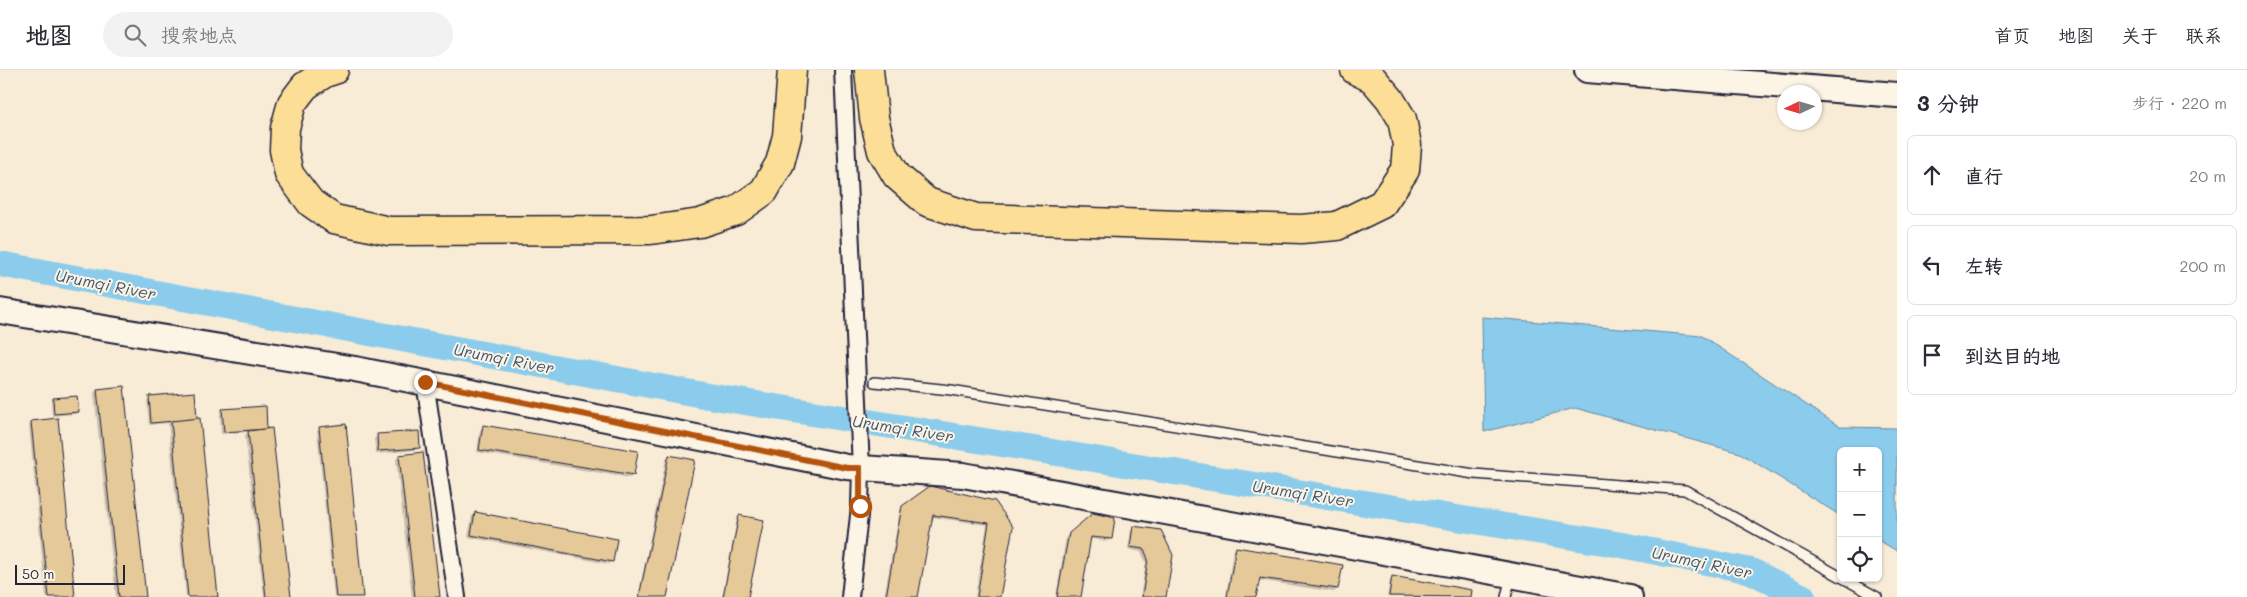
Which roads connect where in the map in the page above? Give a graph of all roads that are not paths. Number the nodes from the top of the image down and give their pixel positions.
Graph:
1 (792, 70) edge
2 (843, 70) edge
3 (869, 70) edge
4 (1355, 70) edge
5 (1587, 70) edge
6 (330, 71) edge
7 (1897, 95) edge
8 (0, 310) edge
9 (425, 382) junction
10 (874, 382) dead end
11 (860, 460) junction
12 (1512, 574) junction
13 (1837, 575) edge
14 (1850, 582) edge
15 (456, 597) edge
16 (850, 597) edge
17 (1506, 597) edge
18 (1630, 597) edge
19 (1878, 597) edge

1 - 6 highway
2 - 11 street
3 - 4 highway
5 - 7 street
8 - 9 street
9 - 11 street
9 - 15 street
10 - 13 lane
11 - 12 street
11 - 16 street
12 - 17 lane
12 - 18 street
14 - 19 lane

